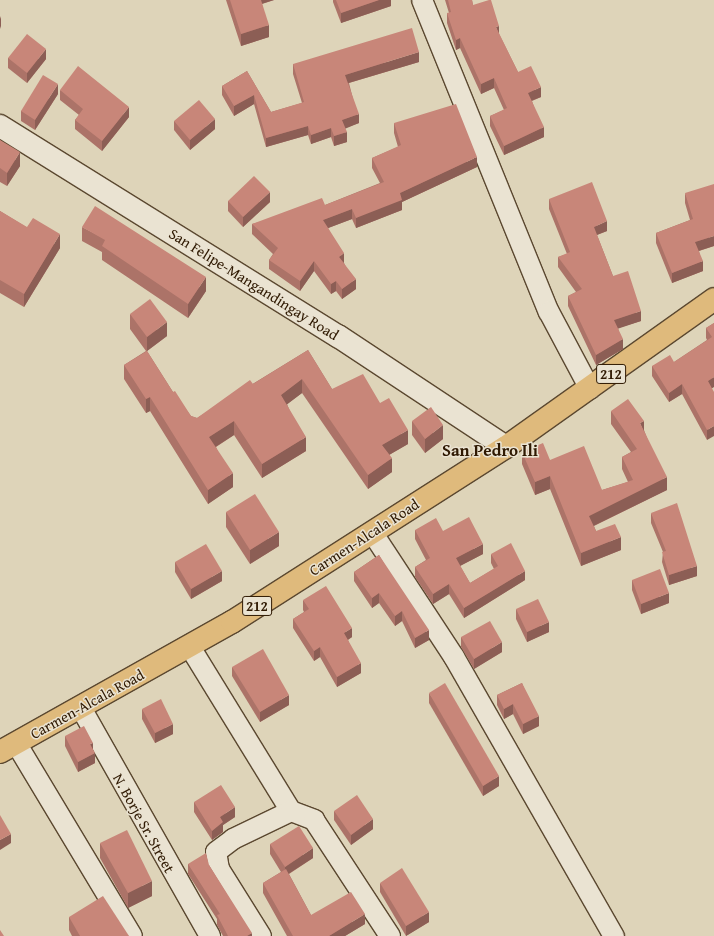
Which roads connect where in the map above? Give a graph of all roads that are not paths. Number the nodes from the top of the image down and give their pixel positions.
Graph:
1 (422, 0) edge
2 (0, 126) edge
3 (714, 299) edge
4 (590, 389) junction
5 (506, 447) junction
6 (372, 532) junction
7 (190, 647) junction
8 (81, 708) junction
9 (8, 748) edge
10 (291, 811) junction
11 (132, 936) edge
12 (210, 936) edge
13 (261, 936) edge
14 (390, 936) edge
15 (614, 936) edge

1 - 4 street
2 - 5 main road, San Felipe-Mangandingay Road
3 - 4 main road, Carmen-Alcala Road / 212
4 - 5 main road, Carmen-Alcala Road / 212
5 - 6 main road, Carmen-Alcala Road / 212
6 - 7 main road, Carmen-Alcala Road / 212
6 - 15 street
7 - 8 main road, Carmen-Alcala Road / 212
7 - 10 street
8 - 9 main road, Carmen-Alcala Road / 212
8 - 12 street, N. Borje Sr. Street
9 - 11 street
10 - 13 street
10 - 14 street

